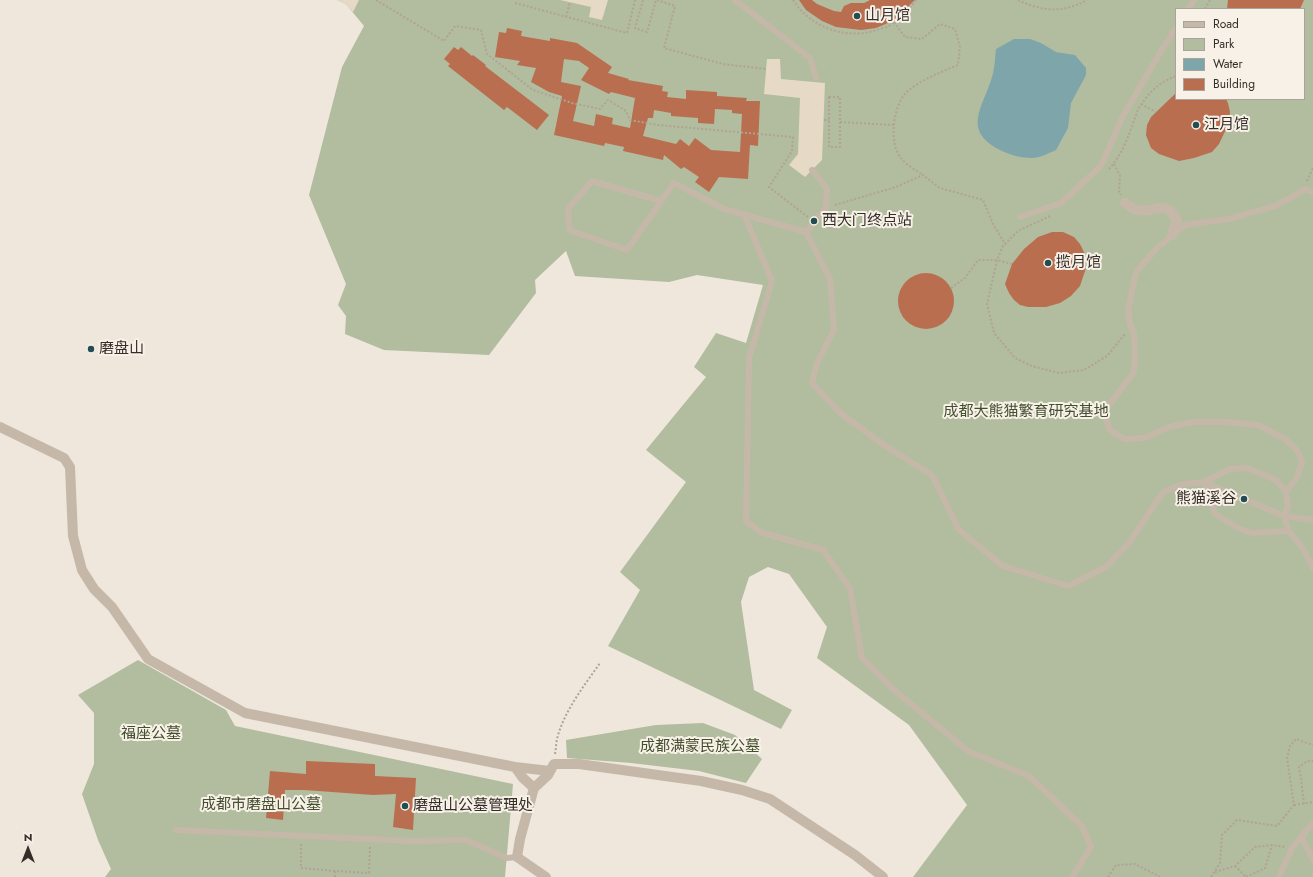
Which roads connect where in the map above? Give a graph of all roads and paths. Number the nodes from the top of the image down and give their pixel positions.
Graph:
1 (376, 0) edge
2 (635, 0) edge
3 (643, 0) edge
4 (656, 0) edge
5 (735, 0) edge
6 (793, 0) edge
7 (916, 0) edge
8 (1018, 0) edge
9 (1087, 0) edge
10 (570, 2) dead end
11 (515, 3) dead end
12 (566, 17) junction
13 (894, 22) junction
14 (1175, 29) edge
15 (766, 69) dead end
16 (816, 78) dead end
17 (1141, 104) dead end
18 (1156, 112) dead end
19 (824, 120) dead end
20 (829, 120) junction
21 (840, 122) junction
22 (893, 125) junction
23 (1114, 164) dead end
24 (1313, 168) edge
25 (812, 170) dead end
26 (923, 175) junction
27 (1306, 190) junction
28 (1313, 192) edge
29 (661, 202) junction
30 (1125, 203) joint
31 (826, 208) junction
32 (744, 214) junction
33 (1020, 217) dead end
34 (814, 222) junction
35 (806, 232) junction
36 (1172, 235) junction
37 (1005, 244) dead end
38 (1012, 264) dead end
39 (951, 288) dead end
40 (987, 304) dead end
41 (1130, 325) junction
42 (0, 427) edge
43 (1204, 482) junction
44 (1286, 492) junction
45 (1284, 516) junction
46 (1313, 520) edge
47 (1289, 531) junction
48 (1313, 568) edge
49 (600, 663) dead end
50 (1313, 745) edge
51 (1313, 761) edge
52 (515, 767) junction
53 (552, 767) junction
54 (534, 788) junction
55 (1313, 802) edge
56 (1304, 804) junction
57 (1294, 805) junction
58 (1313, 824) edge
59 (176, 830) dead end
60 (302, 835) junction
61 (1301, 836) junction
62 (370, 838) junction
63 (1272, 845) junction
64 (1292, 848) junction
65 (517, 857) junction
66 (1313, 860) edge
67 (1235, 866) junction
68 (335, 871) junction
69 (1214, 872) junction
70 (335, 877) edge
71 (546, 877) edge
72 (883, 877) edge
73 (1072, 877) edge
74 (1108, 877) edge
75 (1160, 877) edge
76 (1210, 877) edge
77 (1246, 877) edge
78 (1279, 877) edge

1 - 34 path
2 - 12 path
3 - 4 path
4 - 15 path
5 - 16 lane
6 - 13 path
7 - 13 path
8 - 9 path
10 - 12 path
11 - 12 path
13 - 22 path
14 - 33 lane
17 - 18 path
19 - 20 path
20 - 21 path
20 - 21 path
21 - 22 path
22 - 26 path
23 - 30 path
24 - 27 path
25 - 31 lane
26 - 31 path
26 - 37 path
27 - 28 lane
27 - 36 lane
29 - 29 lane
29 - 32 lane
30 - 36 street
31 - 34 lane
32 - 35 lane
32 - 73 lane
34 - 35 lane
35 - 43 lane
36 - 41 lane
38 - 39 path
40 - 41 path
41 - 44 lane
42 - 52 street
43 - 44 lane
43 - 45 lane
43 - 47 lane
44 - 45 lane
45 - 46 lane
45 - 47 lane
47 - 48 lane
49 - 53 path
50 - 57 path
51 - 56 path
52 - 53 street
52 - 54 street
53 - 54 street
53 - 72 street
54 - 65 street
55 - 56 path
56 - 57 path
57 - 69 path
58 - 61 lane
59 - 60 lane
60 - 62 lane
60 - 68 path
61 - 64 lane
61 - 66 lane
62 - 65 lane
62 - 68 path
63 - 64 path
63 - 67 path
63 - 77 path
64 - 78 lane
65 - 71 street
67 - 69 path
67 - 77 path
68 - 70 path
69 - 76 path
74 - 75 path

